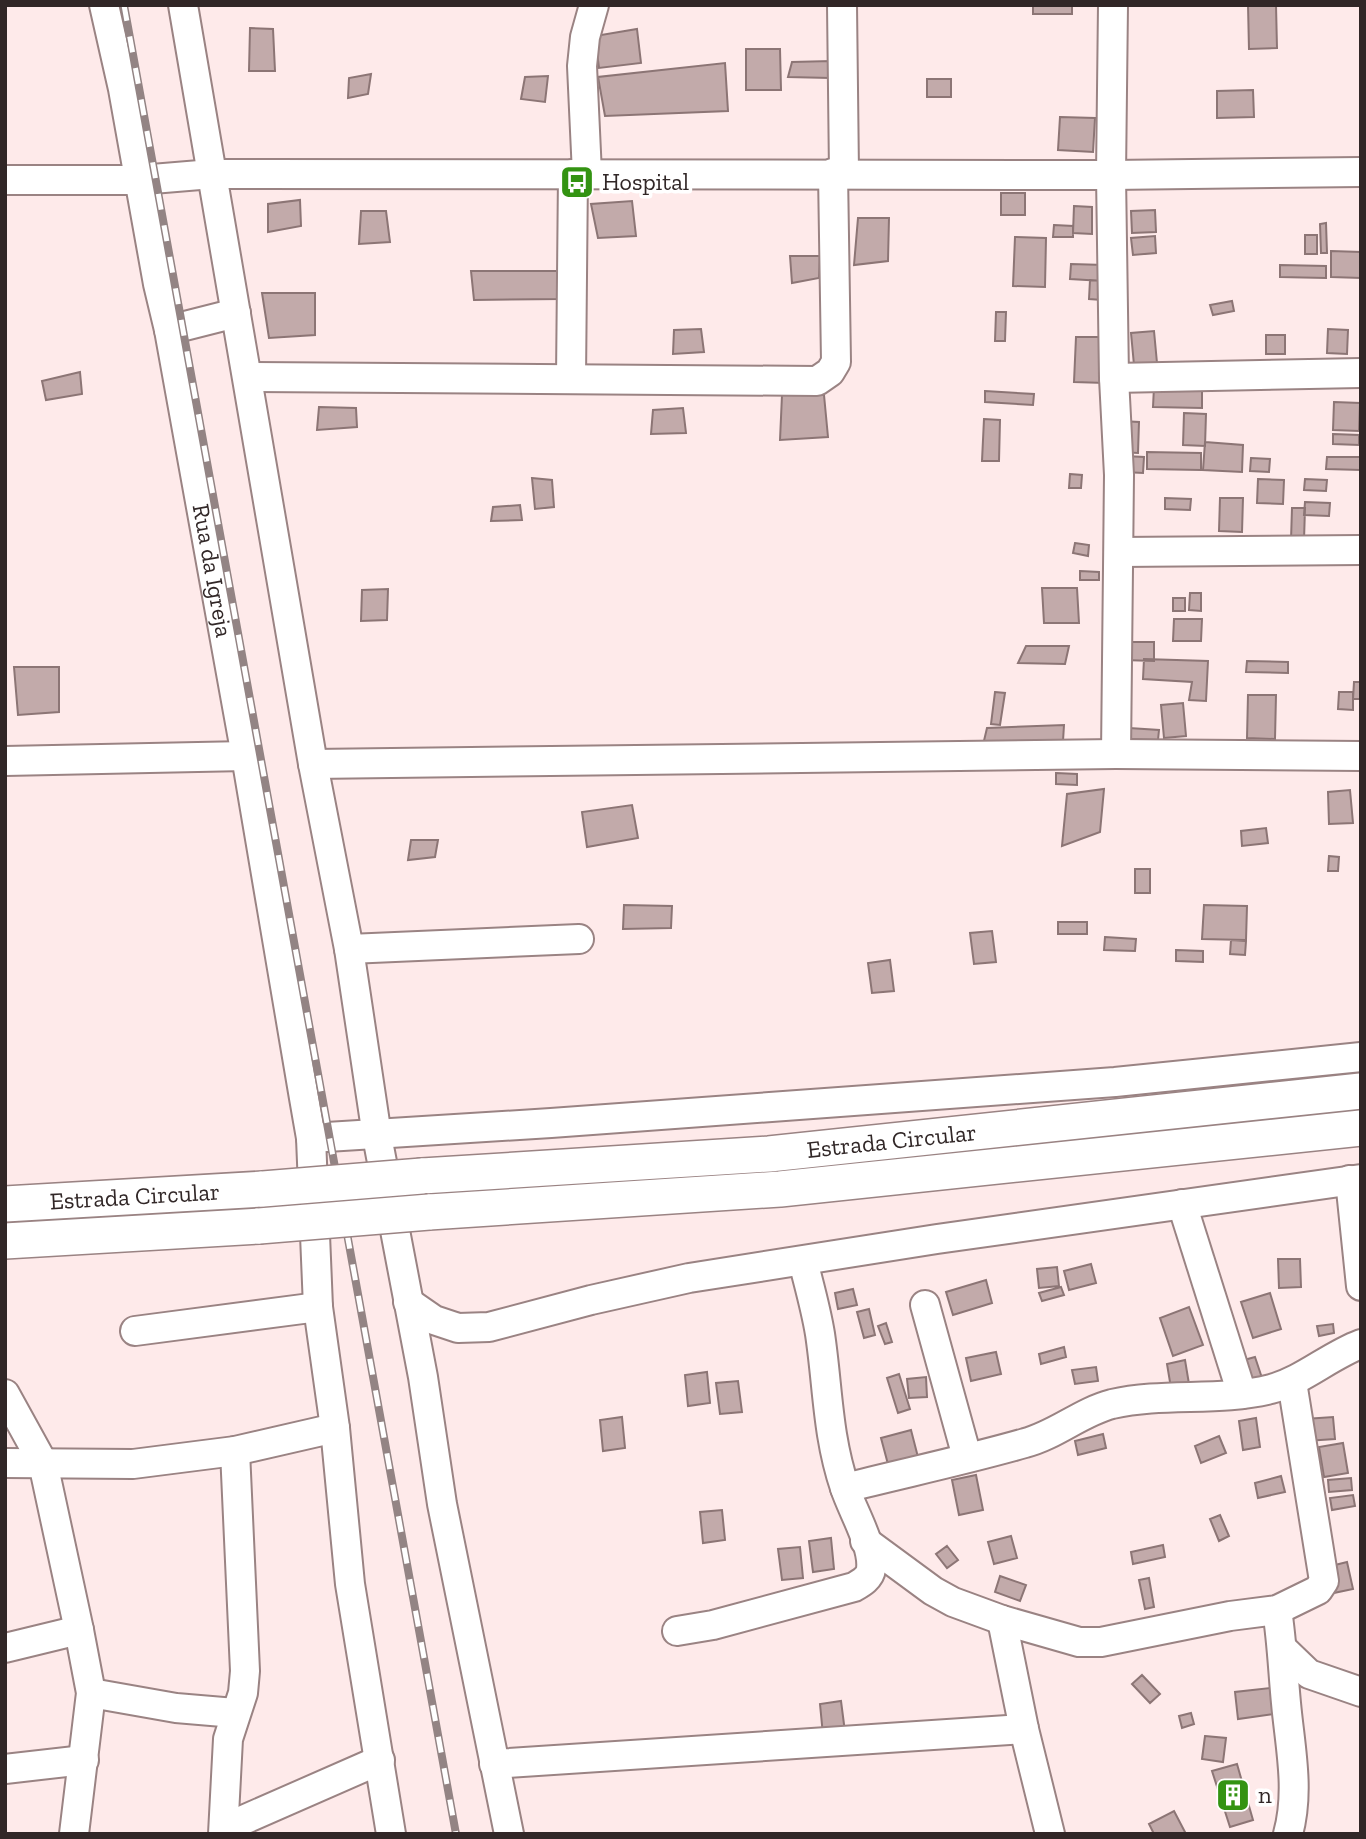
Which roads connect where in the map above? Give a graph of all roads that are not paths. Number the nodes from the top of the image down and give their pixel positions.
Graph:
1 (104, 5) edge
2 (183, 5) edge
3 (594, 5) edge
4 (842, 5) edge
5 (1113, 5) edge
6 (1361, 172) edge
7 (839, 173) junction
8 (212, 174) junction
9 (580, 174) junction
10 (1111, 175) junction
11 (5, 180) edge
12 (140, 180) junction
13 (236, 313) junction
14 (169, 330) junction
15 (1361, 373) edge
16 (248, 377) junction
17 (570, 378) junction
18 (1114, 379) junction
19 (1361, 550) edge
20 (1119, 552) junction
21 (1116, 754) junction
22 (1361, 755) edge
23 (246, 756) junction
24 (5, 761) edge
25 (313, 764) junction
26 (579, 939) dead end
27 (349, 949) junction
28 (1361, 1057) edge
29 (1361, 1091) edge
30 (1361, 1129) edge
31 (377, 1136) junction
32 (311, 1138) junction
33 (1355, 1180) edge
34 (5, 1204) edge
35 (1182, 1204) junction
36 (5, 1241) edge
37 (803, 1261) junction
38 (1361, 1286) edge
39 (408, 1302) junction
40 (925, 1305) dead end
41 (318, 1307) junction
42 (135, 1331) dead end
43 (1361, 1344) edge
44 (1292, 1382) junction
45 (5, 1394) edge
46 (1242, 1394) junction
47 (335, 1428) junction
48 (235, 1451) junction
49 (967, 1457) junction
50 (5, 1463) edge
51 (43, 1463) junction
52 (845, 1488) junction
53 (865, 1541) junction
54 (1277, 1610) junction
55 (1002, 1620) junction
56 (79, 1630) junction
57 (677, 1631) dead end
58 (5, 1648) edge
59 (1283, 1649) junction
60 (1361, 1692) edge
61 (91, 1693) junction
62 (235, 1713) junction
63 (1024, 1729) junction
64 (83, 1760) junction
65 (380, 1760) junction
66 (494, 1764) junction
67 (5, 1769) edge
68 (224, 1831) edge
69 (74, 1834) edge
70 (391, 1834) edge
71 (509, 1834) edge
72 (1050, 1834) edge
73 (1288, 1834) edge

1 - 12 street, Rua da Igreja
2 - 8 street
3 - 9 street
4 - 7 street
5 - 10 street
6 - 10 street
7 - 9 street
7 - 10 street
7 - 17 street
8 - 9 street
8 - 12 street
8 - 13 street
9 - 17 street
10 - 18 street
11 - 12 street
12 - 14 street, Rua da Igreja
13 - 14 street
13 - 16 street
14 - 23 street, Rua da Igreja
15 - 18 street
16 - 17 street
16 - 25 street
18 - 20 street
19 - 20 street
20 - 21 street
21 - 22 street
21 - 25 street
23 - 24 street
23 - 32 street, Rua da Igreja
25 - 27 street
26 - 27 street
27 - 31 street
28 - 31 street
29 - 34 main road, Estrada Circular, bridge
30 - 36 main road, Estrada Circular, bridge
31 - 32 street
31 - 39 street
32 - 41 street, Rua da Igreja
33 - 35 street
33 - 38 street
35 - 37 street
35 - 46 street
37 - 39 street
37 - 52 street
39 - 66 street
40 - 49 street
41 - 42 street
41 - 47 street, Rua da Igreja
43 - 44 street
44 - 46 street
44 - 54 street
45 - 51 street
46 - 49 street
47 - 48 street
47 - 65 street, Rua da Igreja
48 - 51 street
48 - 62 street
49 - 52 street
50 - 51 street
51 - 56 street
52 - 53 street
53 - 55 street
53 - 57 street
54 - 55 street
54 - 59 street
55 - 63 street
56 - 58 street
56 - 61 street
59 - 60 street
59 - 73 street
61 - 62 street
61 - 64 street
62 - 68 street
63 - 66 street
63 - 72 street
64 - 67 street
64 - 69 street
65 - 68 street
65 - 70 street, Rua da Igreja
66 - 71 street

